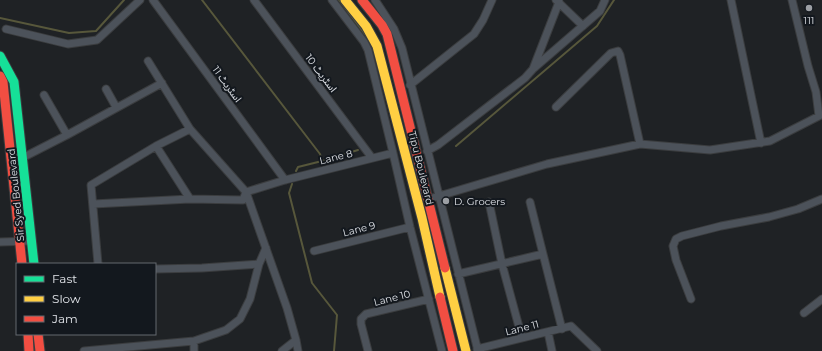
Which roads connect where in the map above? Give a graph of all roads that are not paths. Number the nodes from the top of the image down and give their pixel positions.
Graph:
1 (140, 0) edge
2 (153, 0) edge
3 (254, 0) edge
4 (332, 0) edge
5 (345, 0) edge
6 (362, 0) edge
7 (375, 0) edge
8 (492, 0) edge
9 (605, 0) edge
10 (792, 0) edge
11 (558, 1) edge
12 (732, 2) edge
13 (583, 26) junction
14 (6, 29) dead end
15 (0, 56) edge
16 (148, 61) dead end
17 (532, 69) junction
18 (0, 76) edge
19 (397, 76) junction
20 (385, 78) junction
21 (376, 80) junction
22 (162, 83) junction
23 (410, 85) junction
24 (106, 89) dead end
25 (44, 95) dead end
26 (556, 107) dead end
27 (116, 108) junction
28 (190, 129) junction
29 (67, 135) junction
30 (761, 142) junction
31 (640, 144) junction
32 (156, 146) junction
33 (427, 151) junction
34 (393, 153) junction
35 (11, 158) junction
36 (22, 158) junction
37 (372, 158) junction
38 (284, 180) junction
39 (246, 192) junction
40 (439, 197) junction
41 (190, 199) junction
42 (429, 199) junction
43 (822, 199) edge
44 (489, 202) dead end
45 (530, 202) dead end
46 (93, 204) junction
47 (410, 227) junction
48 (20, 241) junction
49 (32, 241) junction
50 (0, 242) edge
51 (266, 248) junction
52 (314, 251) dead end
53 (543, 254) junction
54 (22, 263) edge
55 (34, 263) edge
56 (98, 263) edge
57 (259, 264) junction
58 (502, 264) junction
59 (156, 269) edge
60 (458, 274) junction
61 (429, 299) junction
62 (691, 299) dead end
63 (822, 299) edge
64 (804, 313) dead end
65 (562, 328) junction
66 (548, 332) junction
67 (28, 335) edge
68 (38, 335) edge
69 (522, 338) junction
70 (296, 340) junction
71 (194, 341) junction
72 (129, 349) edge
73 (140, 349) edge
74 (477, 350) edge
75 (29, 351) edge
76 (40, 351) edge
77 (84, 351) edge
78 (194, 351) edge
79 (282, 351) edge
80 (298, 351) edge
81 (368, 351) edge
82 (442, 351) edge
83 (453, 351) edge
84 (466, 351) edge
85 (552, 351) edge
86 (597, 351) edge

1 - 14 street
2 - 38 street, اسٹریٹ 11
3 - 37 street, اسٹریٹ 10
4 - 21 street
5 - 20 street, Tipu Boulevard
6 - 19 street, Tipu Boulevard
7 - 23 street
8 - 23 street
9 - 13 street
10 - 30 street
11 - 13 street
11 - 17 street
12 - 30 street
13 - 17 street
15 - 36 street, Sir Syed Boulevard
16 - 22 street
17 - 33 street
18 - 35 street, Sir Syed Boulevard
19 - 20 street
19 - 42 street, Tipu Boulevard
20 - 21 street
20 - 83 street, Tipu Boulevard
21 - 34 street
22 - 27 street
22 - 28 street
23 - 33 street
24 - 27 street
25 - 29 street
26 - 31 street
27 - 29 street
28 - 32 street
28 - 39 street
29 - 36 street
30 - 31 street
31 - 40 street
32 - 41 street
32 - 46 street
33 - 40 street
34 - 37 street, Lane 8
34 - 47 street
35 - 36 street
35 - 48 street, Sir Syed Boulevard
36 - 49 street, Sir Syed Boulevard
37 - 38 street, Lane 8
38 - 39 street, Lane 8
39 - 41 street, Lane 8
39 - 51 street
40 - 42 street
40 - 60 street
41 - 46 street
42 - 84 street, Tipu Boulevard
43 - 62 street
44 - 58 street
45 - 53 street
46 - 56 street
47 - 52 street, Lane 9
47 - 61 street
48 - 49 street
48 - 50 street
48 - 54 street, Sir Syed Boulevard
49 - 55 street, Sir Syed Boulevard
51 - 57 street
51 - 70 street
53 - 58 street
53 - 65 street
57 - 59 street
57 - 71 street
58 - 60 street
58 - 69 street
60 - 74 street
61 - 81 street, Lane 10
61 - 82 street
63 - 64 street
65 - 66 street, Lane 11
65 - 86 street, Lane 11
66 - 69 street, Lane 11
66 - 85 street
67 - 75 street
68 - 76 street
69 - 74 street, Lane 11
70 - 79 street
70 - 80 street
71 - 73 street
71 - 78 street
72 - 73 street
72 - 77 street

